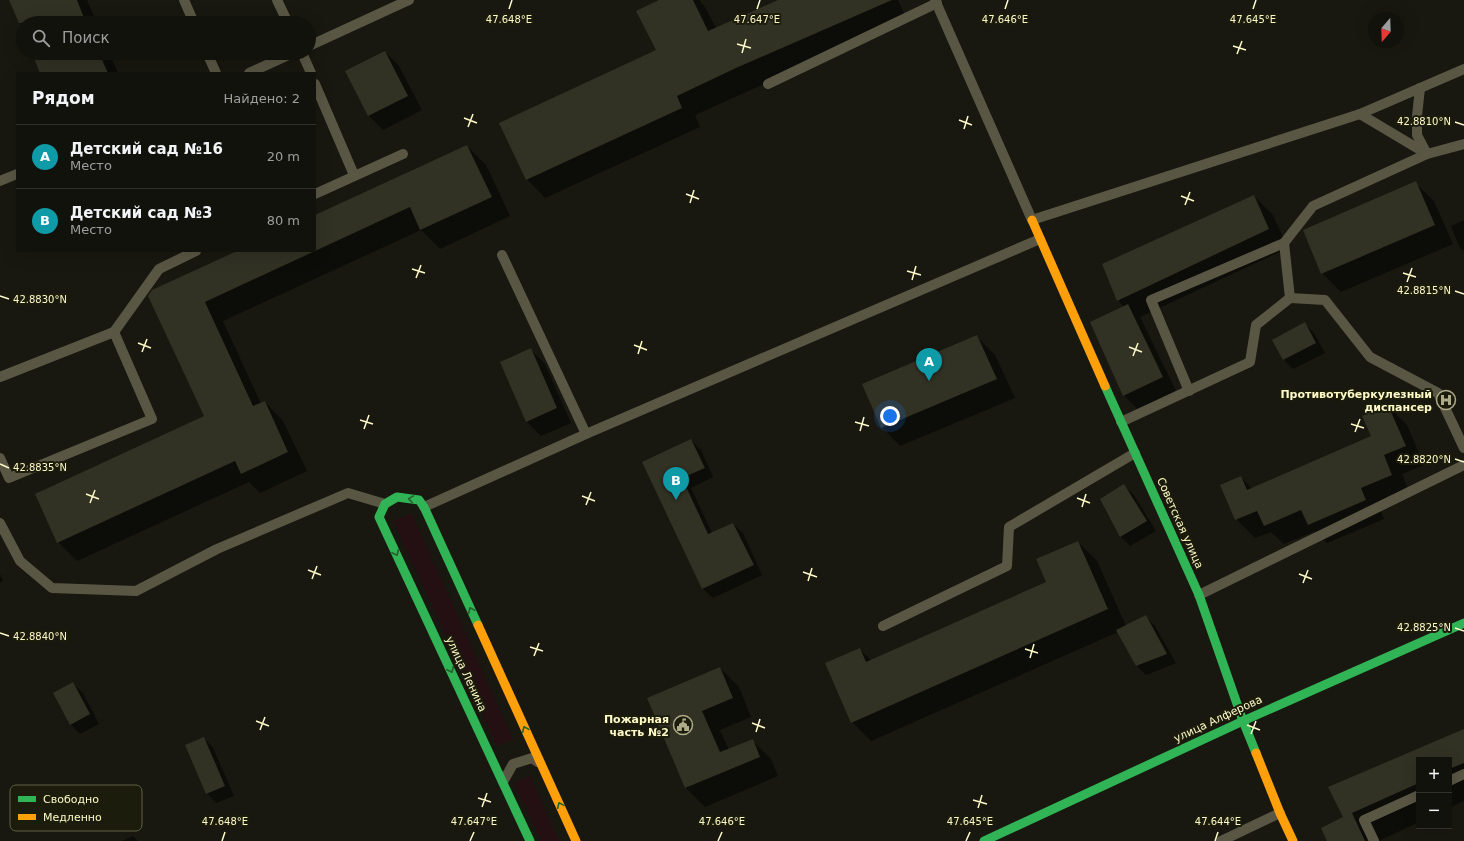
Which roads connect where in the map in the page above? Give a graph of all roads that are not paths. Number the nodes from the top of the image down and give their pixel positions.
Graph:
1 (184, 0) edge
2 (277, 0) edge
3 (409, 0) edge
4 (936, 1) edge
5 (191, 16) edge
6 (285, 16) edge
7 (316, 43) edge
8 (210, 60) edge
9 (278, 60) edge
10 (305, 60) edge
11 (1464, 70) edge
12 (216, 72) edge
13 (251, 72) edge
14 (310, 72) edge
15 (768, 84) dead end
16 (316, 86) edge
17 (1420, 88) junction
18 (1360, 114) junction
19 (1464, 144) edge
20 (403, 154) dead end
21 (1427, 154) junction
22 (16, 174) edge
23 (354, 176) junction
24 (0, 181) edge
25 (316, 194) edge
26 (1032, 220) junction
27 (1040, 239) junction
28 (1284, 242) junction
29 (194, 252) edge
30 (502, 255) dead end
31 (1290, 298) junction
32 (114, 332) junction
33 (0, 377) edge
34 (1189, 391) junction
35 (1121, 422) junction
36 (586, 434) junction
37 (1464, 448) edge
38 (1135, 453) junction
39 (0, 458) edge
40 (1464, 465) edge
41 (385, 504) junction
42 (424, 507) junction
43 (0, 523) edge
44 (1199, 595) junction
45 (1464, 623) edge
46 (883, 626) dead end
47 (1243, 721) junction
48 (541, 764) junction
49 (1464, 774) edge
50 (1452, 780) edge
51 (503, 782) junction
52 (1416, 796) edge
53 (1280, 813) junction
54 (530, 841) edge
55 (576, 841) edge
56 (984, 841) edge
57 (1222, 841) edge
58 (1293, 841) edge
59 (1374, 841) edge

1 - 5 lane
2 - 6 lane
3 - 7 lane
4 - 15 lane
4 - 26 lane
8 - 12 lane
9 - 13 lane
10 - 14 lane
11 - 17 lane
16 - 23 lane
17 - 18 lane
17 - 21 lane
18 - 21 lane
18 - 26 lane
19 - 21 lane
20 - 23 lane
21 - 28 lane
22 - 24 lane
23 - 25 lane
26 - 27 street, Советская улица
27 - 35 street, Советская улица
27 - 36 lane
28 - 31 lane
28 - 34 lane
29 - 32 lane
30 - 36 lane
31 - 34 lane
31 - 37 lane
32 - 33 lane
32 - 39 lane
34 - 35 lane
35 - 38 street, Советская улица
36 - 42 lane
38 - 44 street, Советская улица
38 - 46 lane
40 - 44 lane
42 -> 41 street
41 - 43 lane
41 -> 51 street, улица Ленина
48 -> 42 street
44 - 47 street, Советская улица
45 - 47 street, улица Алферова
47 - 53 street, Советская улица
47 - 56 street, улица Алферова
48 - 51 lane
55 -> 48 street
49 - 50 lane
51 - 54 street, улица Ленина
52 - 59 lane
53 - 57 lane
53 - 58 street, Советская улица

